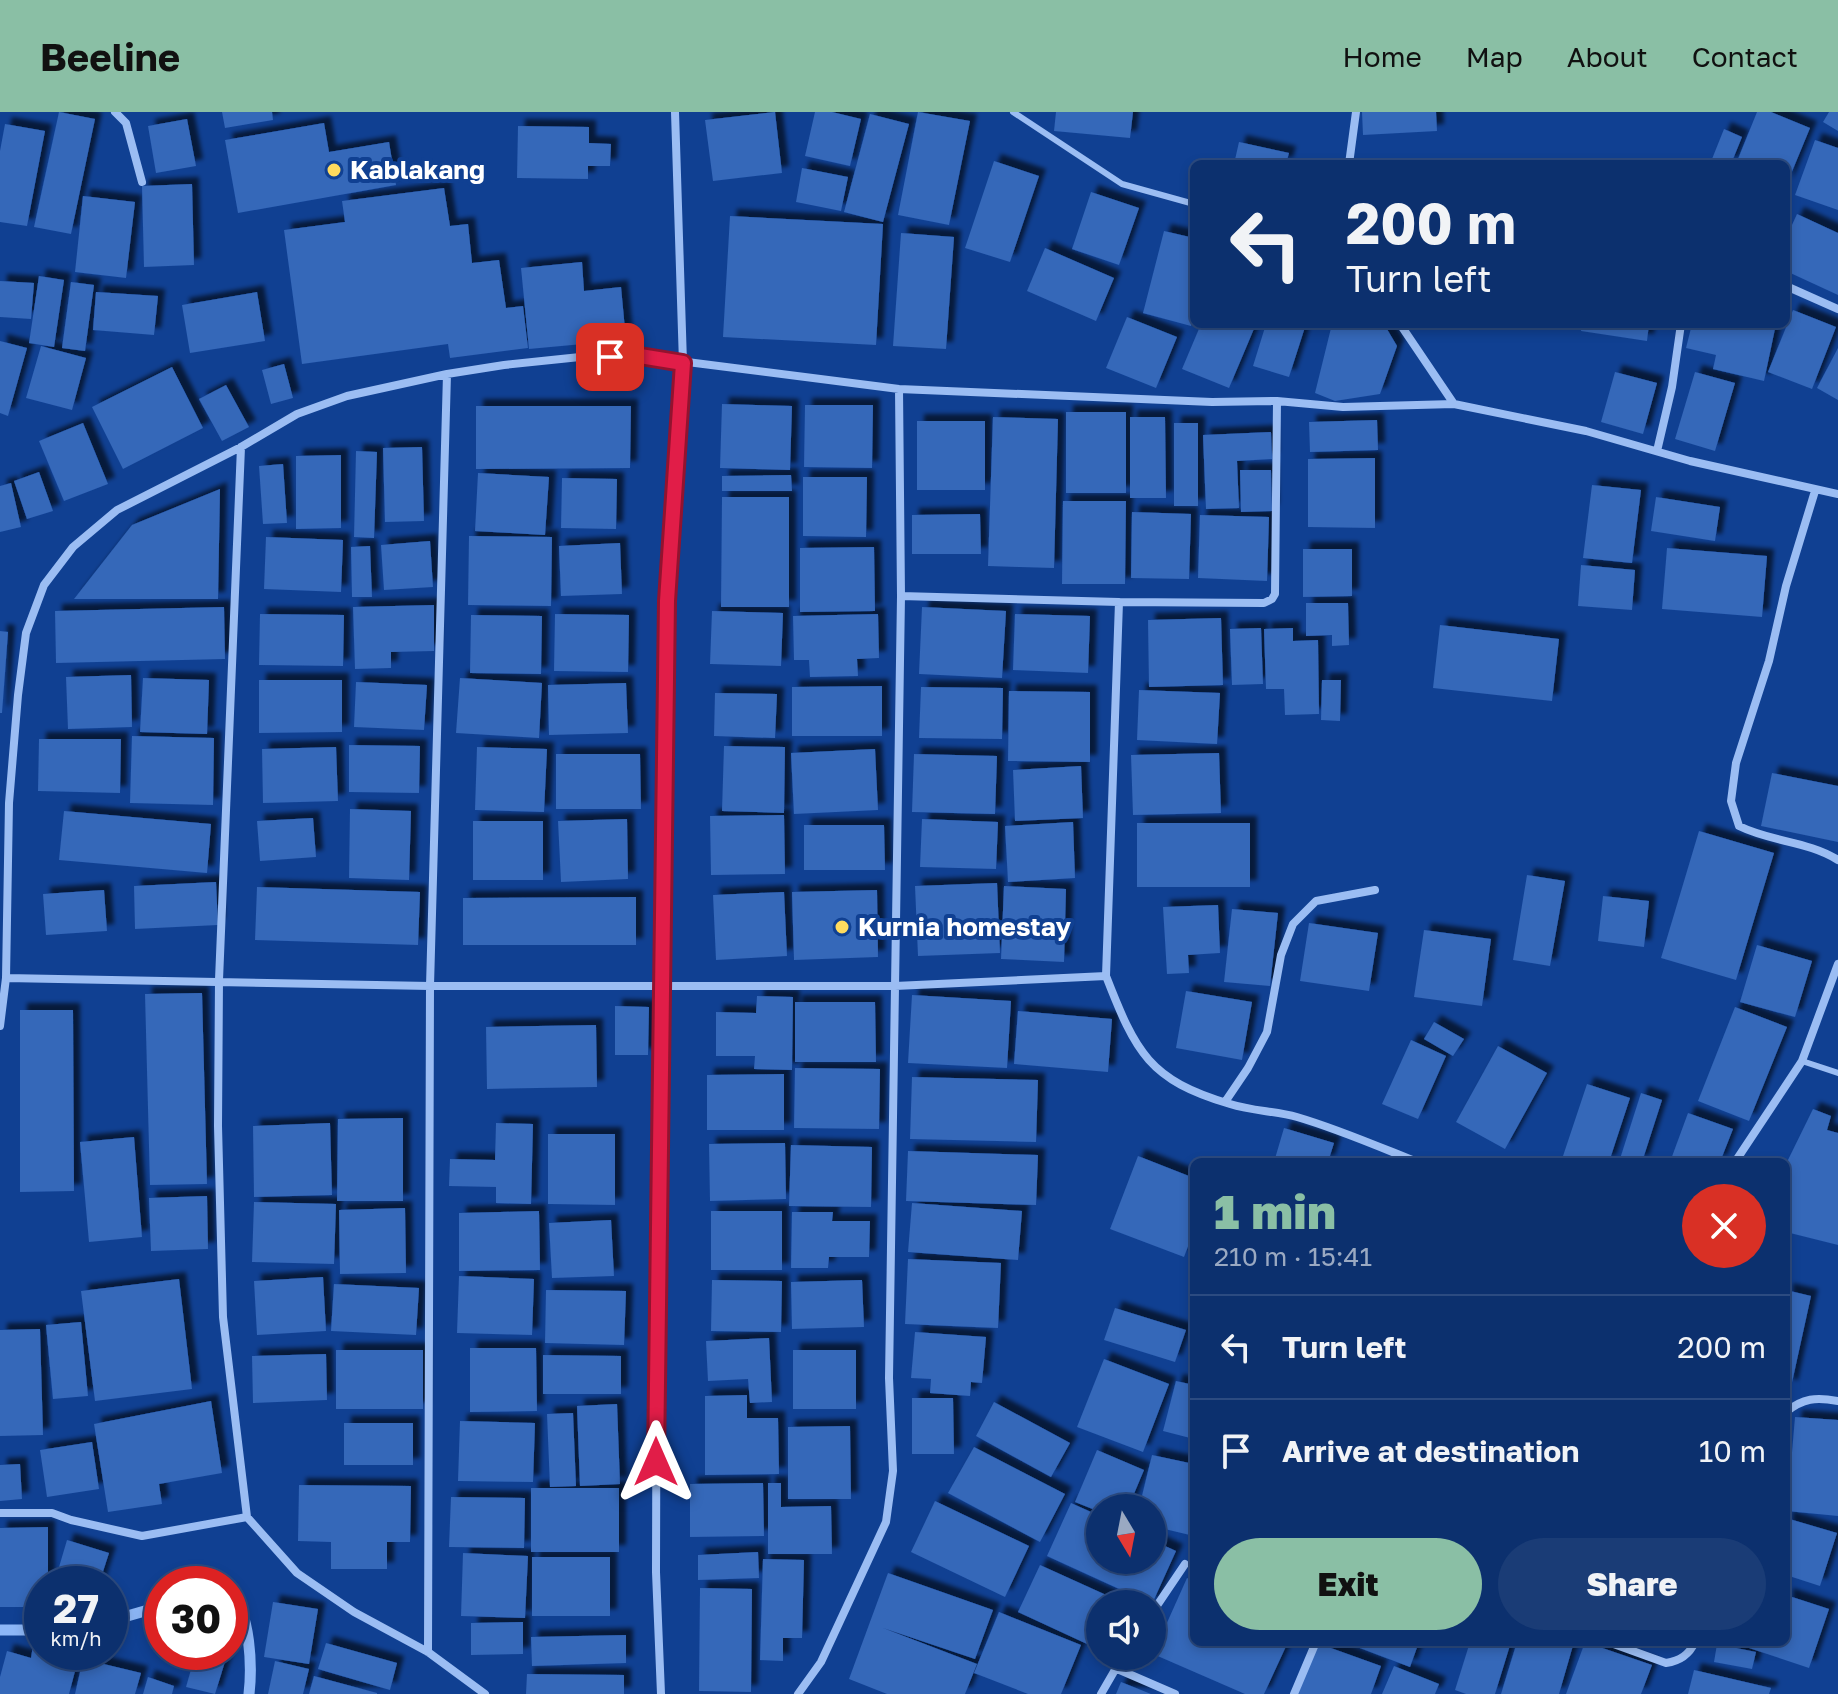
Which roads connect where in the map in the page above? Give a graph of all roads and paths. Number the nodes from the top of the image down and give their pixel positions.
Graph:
1 (115, 112) edge
2 (675, 112) edge
3 (1013, 112) edge
4 (1356, 112) edge
5 (1350, 160) edge
6 (142, 182) dead end
7 (1190, 203) edge
8 (1790, 288) edge
9 (1838, 309) edge
10 (1403, 328) edge
11 (1680, 328) edge
12 (683, 363) junction
13 (447, 374) junction
14 (899, 389) junction
15 (1277, 401) junction
16 (1454, 404) junction
17 (241, 447) junction
18 (1657, 451) junction
19 (1815, 491) junction
20 (1838, 494) edge
21 (901, 596) junction
22 (1119, 602) junction
23 (1838, 860) edge
24 (1375, 890) dead end
25 (1838, 964) edge
26 (1106, 976) junction
27 (6, 978) junction
28 (219, 980) junction
29 (663, 985) junction
30 (430, 986) junction
31 (895, 986) junction
32 (1, 997) edge
33 (0, 1026) edge
34 (1802, 1061) junction
35 (1838, 1073) edge
36 (1225, 1102) junction
37 (1406, 1158) edge
38 (1738, 1158) edge
39 (1838, 1401) edge
40 (1790, 1409) edge
41 (0, 1513) edge
42 (247, 1517) junction
43 (1185, 1564) dead end
44 (1166, 1592) edge
45 (1314, 1646) edge
46 (1619, 1646) edge
47 (1693, 1646) edge
48 (428, 1652) junction
49 (1114, 1670) edge
50 (1120, 1670) edge
51 (485, 1694) edge
52 (661, 1694) edge
53 (798, 1694) edge
54 (1101, 1694) edge
55 (1175, 1694) edge
56 (1294, 1694) edge

1 - 6 street
2 - 12 street
3 - 7 lane
4 - 5 street
8 - 9 street
10 - 16 street
11 - 18 street
12 - 13 street
12 - 14 street
12 - 29 street
13 - 17 street
13 - 30 street
14 - 15 street
14 - 21 street
15 - 16 street
15 - 22 street
16 - 18 street
17 - 27 street
17 - 28 street
18 - 19 street
19 - 20 street
19 - 23 street
21 - 22 street
21 - 31 street
22 - 26 street
24 - 36 street
25 - 34 street
26 - 31 street
26 - 36 street
27 - 28 street
27 - 32 street
28 - 30 street
28 - 42 street
29 - 30 street
29 - 31 street
29 - 52 street
30 - 48 street
31 - 53 street
32 - 33 street
34 - 35 lane
34 - 38 street
36 - 37 street
39 - 40 street
41 - 42 street
42 - 48 street
43 - 44 street
45 - 56 street
46 - 47 street
48 - 51 street
49 - 54 street
50 - 55 street

